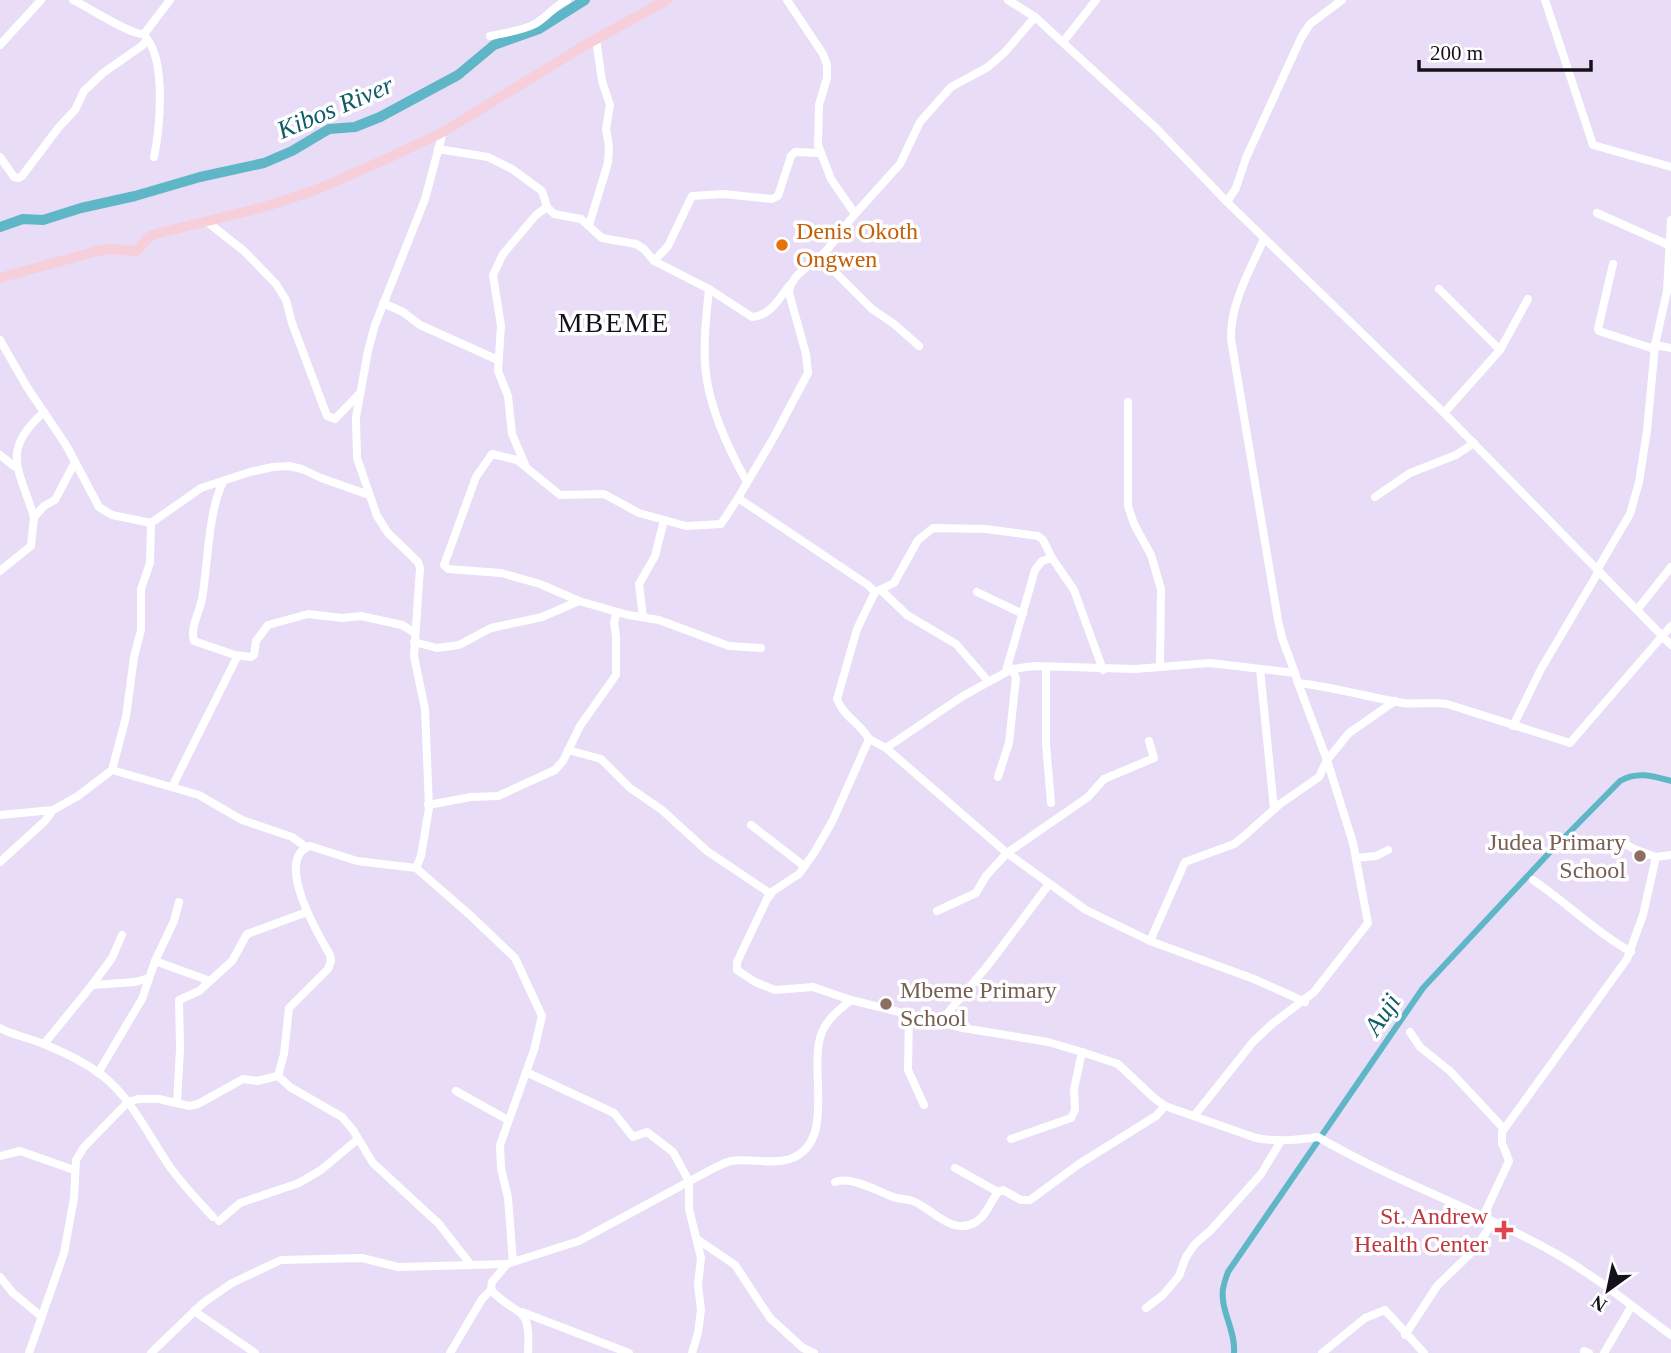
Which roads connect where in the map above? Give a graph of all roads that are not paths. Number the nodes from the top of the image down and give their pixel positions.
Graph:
1 (41, 0) edge
2 (73, 0) edge
3 (170, 0) edge
4 (567, 0) edge
5 (667, 0) edge
6 (787, 0) edge
7 (1008, 0) edge
8 (1096, 0) edge
9 (1342, 0) edge
10 (1545, 0) edge
11 (1035, 17) junction
12 (490, 36) dead end
13 (146, 37) junction
14 (596, 39) junction
15 (1063, 42) junction
16 (0, 45) edge
17 (443, 132) junction
18 (438, 149) junction
19 (820, 153) junction
20 (0, 156) edge
21 (154, 157) dead end
22 (1671, 167) edge
23 (1227, 202) junction
24 (547, 207) junction
25 (1597, 213) dead end
26 (855, 214) junction
27 (1671, 220) edge
28 (206, 221) junction
29 (589, 225) junction
30 (1264, 239) junction
31 (1671, 246) edge
32 (823, 254) junction
33 (654, 261) junction
34 (1613, 264) dead end
35 (0, 278) edge
36 (789, 286) junction
37 (709, 289) junction
38 (1439, 289) dead end
39 (1528, 299) dead end
40 (383, 303) junction
41 (0, 340) edge
42 (1655, 345) junction
43 (919, 346) dead end
44 (1671, 348) edge
45 (1500, 350) junction
46 (498, 360) junction
47 (360, 393) junction
48 (1128, 402) dead end
49 (44, 412) junction
50 (1444, 413) junction
51 (1474, 443) junction
52 (0, 455) edge
53 (75, 462) junction
54 (14, 466) junction
55 (526, 467) junction
56 (747, 481) junction
57 (223, 482) junction
58 (369, 495) junction
59 (1375, 497) dead end
60 (738, 498) junction
61 (34, 517) junction
62 (664, 520) junction
63 (151, 523) junction
64 (1052, 558) junction
65 (1671, 567) edge
66 (1598, 570) junction
67 (0, 571) edge
68 (878, 591) junction
69 (977, 592) dead end
70 (579, 601) junction
71 (1637, 610) junction
72 (617, 611) junction
73 (1023, 614) junction
74 (643, 617) junction
75 (1671, 626) edge
76 (1662, 636) junction
77 (415, 638) junction
78 (1671, 645) edge
79 (761, 648) dead end
80 (236, 659) dead end
81 (1046, 667) junction
82 (1160, 667) junction
83 (1260, 668) junction
84 (1009, 670) junction
85 (1103, 670) junction
86 (1295, 673) junction
87 (988, 681) junction
88 (1298, 683) junction
89 (1395, 701) junction
90 (1513, 726) junction
91 (869, 740) junction
92 (1149, 741) dead end
93 (886, 748) junction
94 (568, 751) junction
95 (1327, 760) junction
96 (112, 770) junction
97 (998, 777) dead end
98 (172, 787) junction
99 (1051, 803) dead end
100 (428, 805) junction
101 (1274, 809) junction
102 (53, 810) junction
103 (0, 815) edge
104 (751, 825) dead end
105 (1622, 842) dead end
106 (306, 847) junction
107 (1388, 850) dead end
108 (1007, 853) junction
109 (1671, 855) edge
110 (1656, 857) junction
111 (1356, 858) junction
112 (0, 862) edge
113 (804, 866) junction
114 (416, 869) junction
115 (1533, 880) dead end
116 (1049, 884) junction
117 (771, 894) junction
118 (179, 902) dead end
119 (937, 911) dead end
120 (307, 912) junction
121 (122, 935) dead end
122 (1150, 941) junction
123 (1631, 952) junction
124 (155, 961) junction
125 (149, 978) junction
126 (210, 981) junction
127 (92, 985) junction
128 (851, 1000) junction
129 (1305, 1002) junction
130 (909, 1014) junction
131 (940, 1022) junction
132 (0, 1028) edge
133 (1410, 1032) dead end
134 (44, 1044) junction
135 (1082, 1052) junction
136 (526, 1072) junction
137 (98, 1073) junction
138 (278, 1076) junction
139 (456, 1091) dead end
140 (128, 1102) junction
141 (177, 1103) junction
142 (924, 1105) dead end
143 (1165, 1106) junction
144 (1194, 1116) junction
145 (508, 1120) junction
146 (1504, 1129) junction
147 (358, 1139) junction
148 (1011, 1139) dead end
149 (1281, 1141) junction
150 (0, 1156) edge
151 (955, 1168) dead end
152 (74, 1170) junction
153 (689, 1181) junction
154 (835, 1182) dead end
155 (998, 1192) junction
156 (1483, 1217) junction
157 (1493, 1222) junction
158 (697, 1239) junction
159 (510, 1263) junction
160 (471, 1265) junction
161 (0, 1277) edge
162 (491, 1290) junction
163 (1632, 1307) junction
164 (1146, 1308) dead end
165 (194, 1311) junction
166 (522, 1312) junction
167 (42, 1317) junction
168 (1405, 1335) junction
169 (1671, 1335) edge
170 (29, 1353) edge
171 (151, 1353) edge
172 (255, 1353) edge
173 (450, 1353) edge
174 (528, 1353) edge
175 (629, 1353) edge
176 (692, 1353) edge
177 (814, 1353) edge
178 (1322, 1353) edge
179 (1424, 1353) edge
180 (1604, 1353) edge

1 - 16 street
2 - 13 street
3 - 13 street
4 - 12 street
5 - 14 main road
6 - 19 street
7 - 11 street
8 - 15 street
9 - 23 street
10 - 22 street
11 - 15 street
11 - 26 street
13 - 20 street
13 - 21 street
14 - 17 main road
14 - 29 street
15 - 23 street
17 - 18 street
17 - 28 main road
18 - 24 street
18 - 40 street
19 - 26 street
19 - 33 street
23 - 30 street
24 - 29 street
24 - 46 street
25 - 31 street
26 - 32 street
27 - 31 street
28 - 35 main road
28 - 47 street
29 - 33 street
30 - 50 street
30 - 86 street
31 - 42 street
32 - 36 street
32 - 43 street
33 - 37 street
34 - 42 street
36 - 37 street
36 - 56 street
37 - 56 street
38 - 45 street
39 - 45 street
40 - 46 street
40 - 47 street
41 - 49 street
42 - 44 street
42 - 66 street
45 - 50 street
46 - 55 street
47 - 58 street
48 - 82 street
49 - 53 street
49 - 54 street
50 - 51 street
51 - 59 street
51 - 66 street
52 - 54 street
53 - 61 street
53 - 63 street
54 - 61 street
55 - 62 street
55 - 70 street
56 - 60 street
57 - 58 street
57 - 63 street
57 - 77 street
58 - 77 street
60 - 62 street
60 - 68 street
61 - 67 street
62 - 74 street
63 - 96 street
64 - 68 street
64 - 73 street
64 - 85 street
65 - 71 street
66 - 71 street
66 - 90 street
68 - 87 street
68 - 91 street
69 - 73 street
70 - 72 street
70 - 77 street
71 - 76 street
72 - 74 street
72 - 94 street
73 - 84 street
74 - 79 street
75 - 76 street
76 - 78 street
76 - 90 street
77 - 100 street
80 - 98 street
81 - 84 street
81 - 85 street
81 - 99 street
82 - 83 street
82 - 85 street
83 - 86 street
83 - 101 street
84 - 87 street
84 - 97 street
86 - 88 street
87 - 93 street
88 - 89 street
88 - 95 street
89 - 90 street
89 - 95 street
91 - 93 street
91 - 113 street
92 - 108 street
93 - 108 street
94 - 100 street
94 - 117 street
95 - 101 street
95 - 111 street
96 - 98 street
96 - 102 street
98 - 106 street
100 - 114 street
101 - 122 street
102 - 103 street
102 - 112 street
104 - 113 street
105 - 110 street
106 - 114 street
106 - 120 street
107 - 111 street
108 - 116 street
108 - 119 street
109 - 110 street
110 - 123 street
111 - 129 street
113 - 117 street
114 - 136 street
115 - 123 street
116 - 122 street
116 - 131 street
117 - 128 street
118 - 124 street
120 - 126 street
120 - 138 street
121 - 127 street
122 - 129 street
123 - 146 street
124 - 125 street
124 - 126 street
125 - 127 street
125 - 137 street
126 - 141 street
127 - 134 street
128 - 130 street
128 - 153 street
129 - 144 street
130 - 131 street
130 - 142 street
131 - 135 street
132 - 134 street
133 - 146 street
134 - 137 street
135 - 143 street
135 - 148 street
136 - 145 street
136 - 153 street
137 - 140 street
138 - 141 street
138 - 147 street
139 - 145 street
140 - 141 street
140 - 147 street
140 - 152 street
143 - 144 street
143 - 155 street
144 - 149 street
145 - 159 street
146 - 156 street
147 - 160 street
149 - 156 street
149 - 164 street
150 - 152 street
151 - 155 street
152 - 167 street
153 - 158 street
153 - 159 street
154 - 155 street
156 - 157 street
157 - 163 street
157 - 168 street
158 - 176 street
158 - 177 street
159 - 160 street
159 - 162 street
160 - 165 street
161 - 167 street
162 - 166 street
162 - 173 street
163 - 169 street
163 - 180 street
165 - 171 street
165 - 172 street
166 - 174 street
166 - 175 street
167 - 170 street
168 - 178 street
168 - 179 street

